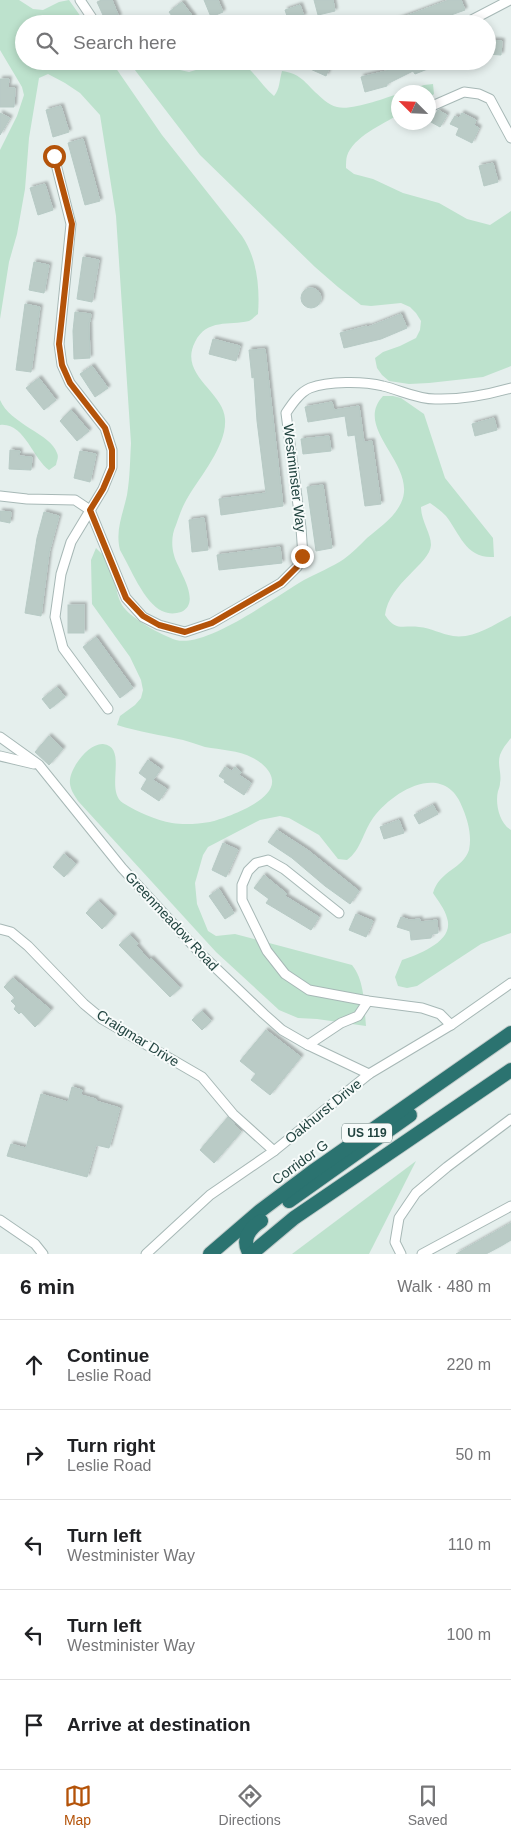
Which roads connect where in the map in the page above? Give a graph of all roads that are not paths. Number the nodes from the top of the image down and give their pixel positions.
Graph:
1 (80, 0) edge
2 (510, 0) edge
3 (90, 15) edge
4 (481, 15) edge
5 (436, 104) edge
6 (511, 138) edge
7 (54, 156) dead end
8 (511, 388) edge
9 (0, 496) edge
10 (90, 510) junction
11 (108, 709) dead end
12 (0, 737) edge
13 (0, 756) edge
14 (39, 765) junction
15 (339, 913) dead end
16 (0, 929) edge
17 (511, 983) edge
18 (368, 1001) junction
19 (451, 1025) junction
20 (510, 1034) edge
21 (308, 1045) junction
22 (511, 1070) edge
23 (369, 1074) junction
24 (511, 1074) edge
25 (475, 1094) junction
26 (511, 1119) edge
27 (274, 1151) junction
28 (511, 1206) edge
29 (0, 1220) edge
30 (43, 1254) edge
31 (146, 1254) edge
32 (210, 1254) edge
33 (250, 1254) edge
34 (401, 1254) edge
35 (422, 1254) edge

1 - 3 street
2 - 4 street
5 - 6 street
7 - 10 street
8 - 10 street, Westminster Way
9 - 10 street
10 - 11 street
12 - 14 street, Greenmeadow Road
13 - 14 street
14 - 21 street, Greenmeadow Road
15 - 18 street
16 - 27 street, Craigmar Drive
17 - 19 street, Oakhurst Drive
18 - 19 street
18 - 21 street
19 - 23 street, Oakhurst Drive
20 - 32 highway, Corridor G / US 119
20 - 33 highway
21 - 23 street, Greenmeadow Road
22 - 25 highway, US 119
23 - 27 street, Oakhurst Drive
24 - 25 highway
25 - 33 highway, US 119
26 - 34 street
27 - 31 street, Oakhurst Drive
28 - 35 street
29 - 30 street

